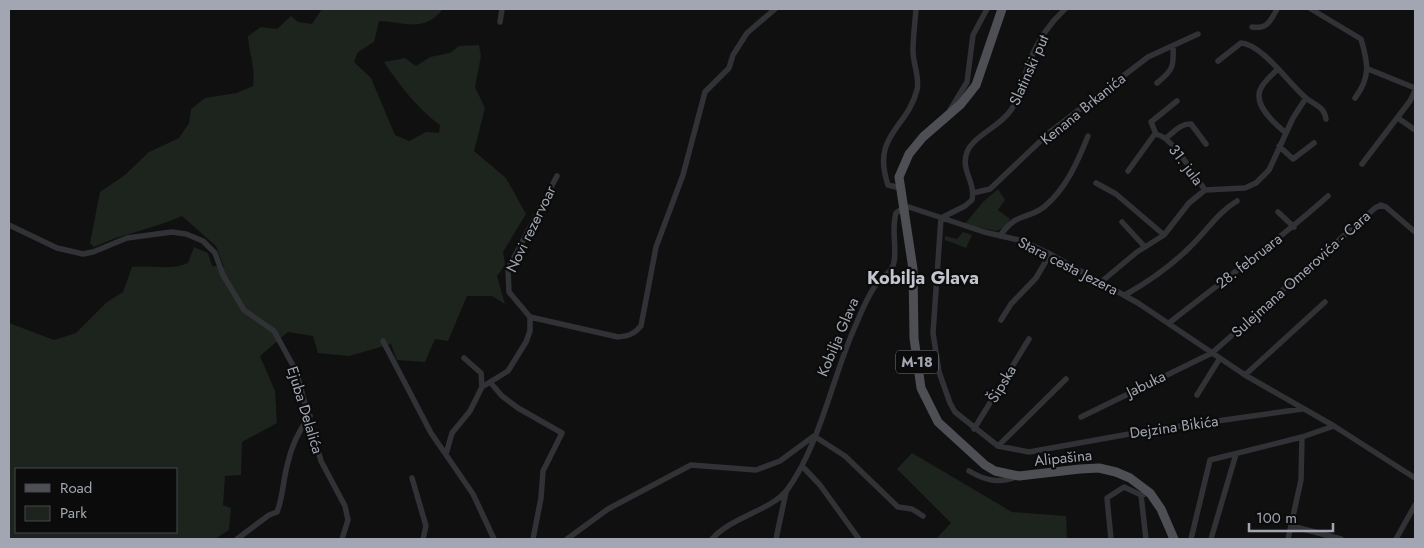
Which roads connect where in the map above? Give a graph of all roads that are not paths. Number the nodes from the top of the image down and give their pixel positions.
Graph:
1 (502, 9) edge
2 (775, 9) edge
3 (916, 9) edge
4 (987, 9) edge
5 (1002, 9) edge
6 (1065, 9) edge
7 (1277, 9) edge
8 (1311, 9) edge
9 (500, 22) dead end
10 (1252, 27) dead end
11 (1198, 34) dead end
12 (1172, 46) junction
13 (1218, 61) dead end
14 (1278, 69) junction
15 (1368, 69) junction
16 (1157, 83) dead end
17 (1415, 90) edge
18 (1306, 98) junction
19 (1355, 98) dead end
20 (1177, 101) dead end
21 (1398, 118) junction
22 (1326, 119) dead end
23 (942, 122) junction
24 (1415, 130) edge
25 (1286, 133) junction
26 (1156, 134) junction
27 (1088, 136) dead end
28 (1166, 138) junction
29 (1314, 143) dead end
30 (1206, 144) dead end
31 (1279, 146) junction
32 (1362, 164) dead end
33 (1128, 170) dead end
34 (556, 176) dead end
35 (1096, 182) dead end
36 (900, 188) junction
37 (1205, 190) junction
38 (974, 193) junction
39 (1328, 196) dead end
40 (1237, 201) dead end
41 (903, 208) junction
42 (1278, 212) dead end
43 (941, 218) junction
44 (1122, 222) dead end
45 (9, 226) edge
46 (1294, 227) junction
47 (1415, 232) edge
48 (1164, 234) junction
49 (1000, 236) junction
50 (1145, 247) junction
51 (1050, 254) junction
52 (1101, 282) junction
53 (1125, 295) junction
54 (1325, 302) dead end
55 (530, 317) junction
56 (1001, 320) dead end
57 (1169, 324) junction
58 (1030, 339) dead end
59 (383, 341) dead end
60 (1212, 352) junction
61 (464, 358) dead end
62 (1220, 358) junction
63 (1245, 375) junction
64 (1066, 379) dead end
65 (490, 382) junction
66 (482, 387) junction
67 (1196, 395) dead end
68 (1302, 409) junction
69 (310, 416) junction
70 (1081, 416) dead end
71 (1334, 426) junction
72 (974, 429) junction
73 (814, 436) junction
74 (1302, 437) junction
75 (998, 446) junction
76 (446, 454) junction
77 (1236, 454) junction
78 (802, 466) junction
79 (969, 472) dead end
80 (1019, 476) junction
81 (412, 478) dead end
82 (1415, 478) edge
83 (786, 492) junction
84 (1145, 494) junction
85 (1415, 505) edge
86 (923, 516) dead end
87 (1292, 526) junction
88 (237, 539) edge
89 (342, 539) edge
90 (423, 539) edge
91 (494, 539) edge
92 (533, 539) edge
93 (566, 539) edge
94 (712, 539) edge
95 (776, 539) edge
96 (860, 539) edge
97 (1112, 539) edge
98 (1146, 539) edge
99 (1174, 539) edge
100 (1191, 539) edge
101 (1211, 539) edge
102 (1288, 539) edge
103 (1341, 539) edge
104 (1396, 539) edge

1 - 9 street
2 - 55 street
3 - 36 street
4 - 23 street
5 - 23 main road, M-18
6 - 38 street, Slatinski put
7 - 10 street
8 - 15 street
11 - 12 street, Kenana Brkanića
12 - 16 street
12 - 38 street, Kenana Brkanića
13 - 14 street
14 - 18 street
14 - 25 street
15 - 17 street
15 - 19 street
17 - 21 street
18 - 22 street
18 - 25 street, 31. jula
20 - 26 street
21 - 24 street
21 - 32 street
23 - 36 main road, M-18
25 - 31 street, 31. jula
26 - 28 street, 31. jula
26 - 33 street, 31. jula
27 - 49 street
28 - 30 street
28 - 37 street, 31. jula
29 - 31 street
31 - 37 street, 31. jula
34 - 55 street, Novi rezervoar
35 - 48 street
36 - 41 main road, M-18
37 - 48 street, 31. jula
38 - 43 street
39 - 46 street, 28. februara
40 - 53 street
41 - 43 street, Stara cesta Jezera
41 - 73 street, Kobilja Glava
41 - 80 main road, Alipašina / M-18
42 - 46 street
43 - 49 street, Stara cesta Jezera
43 - 72 street
44 - 50 street
45 - 69 street, Ejuba Delalića
46 - 57 street, 28. februara
47 - 60 street, Sulejmana Omerovića - Cara
48 - 50 street, 31. jula
49 - 51 street, Stara cesta Jezera
50 - 52 street, 31. jula
51 - 52 street, Stara cesta Jezera
51 - 56 street
52 - 53 street, Stara cesta Jezera
53 - 57 street, Stara cesta Jezera
54 - 63 street
55 - 65 street
57 - 60 street
58 - 72 street, Šipska
59 - 76 street
60 - 62 street
60 - 70 street, Jabuka
61 - 66 street
62 - 63 street
62 - 67 street
63 - 68 street
64 - 75 street
65 - 66 street
65 - 92 street
66 - 76 street
68 - 71 street
68 - 75 street, Dejzina Bikića
69 - 88 street
69 - 89 street, Ejuba Delalića
71 - 74 street
71 - 82 street
72 - 75 street
73 - 78 street, Kobilja Glava
73 - 86 street
73 - 93 street
74 - 77 street
74 - 87 street
76 - 91 street
77 - 100 street
77 - 101 street
78 - 83 street, Kobilja Glava
78 - 96 street
79 - 80 street
80 - 84 main road, Alipašina / M-18
81 - 90 street
83 - 94 street, Kobilja Glava
83 - 95 street, Kobilja Glava
84 - 97 street
84 - 98 street
84 - 99 main road, Alipašina / M-18
85 - 104 street
87 - 102 street
87 - 103 street

